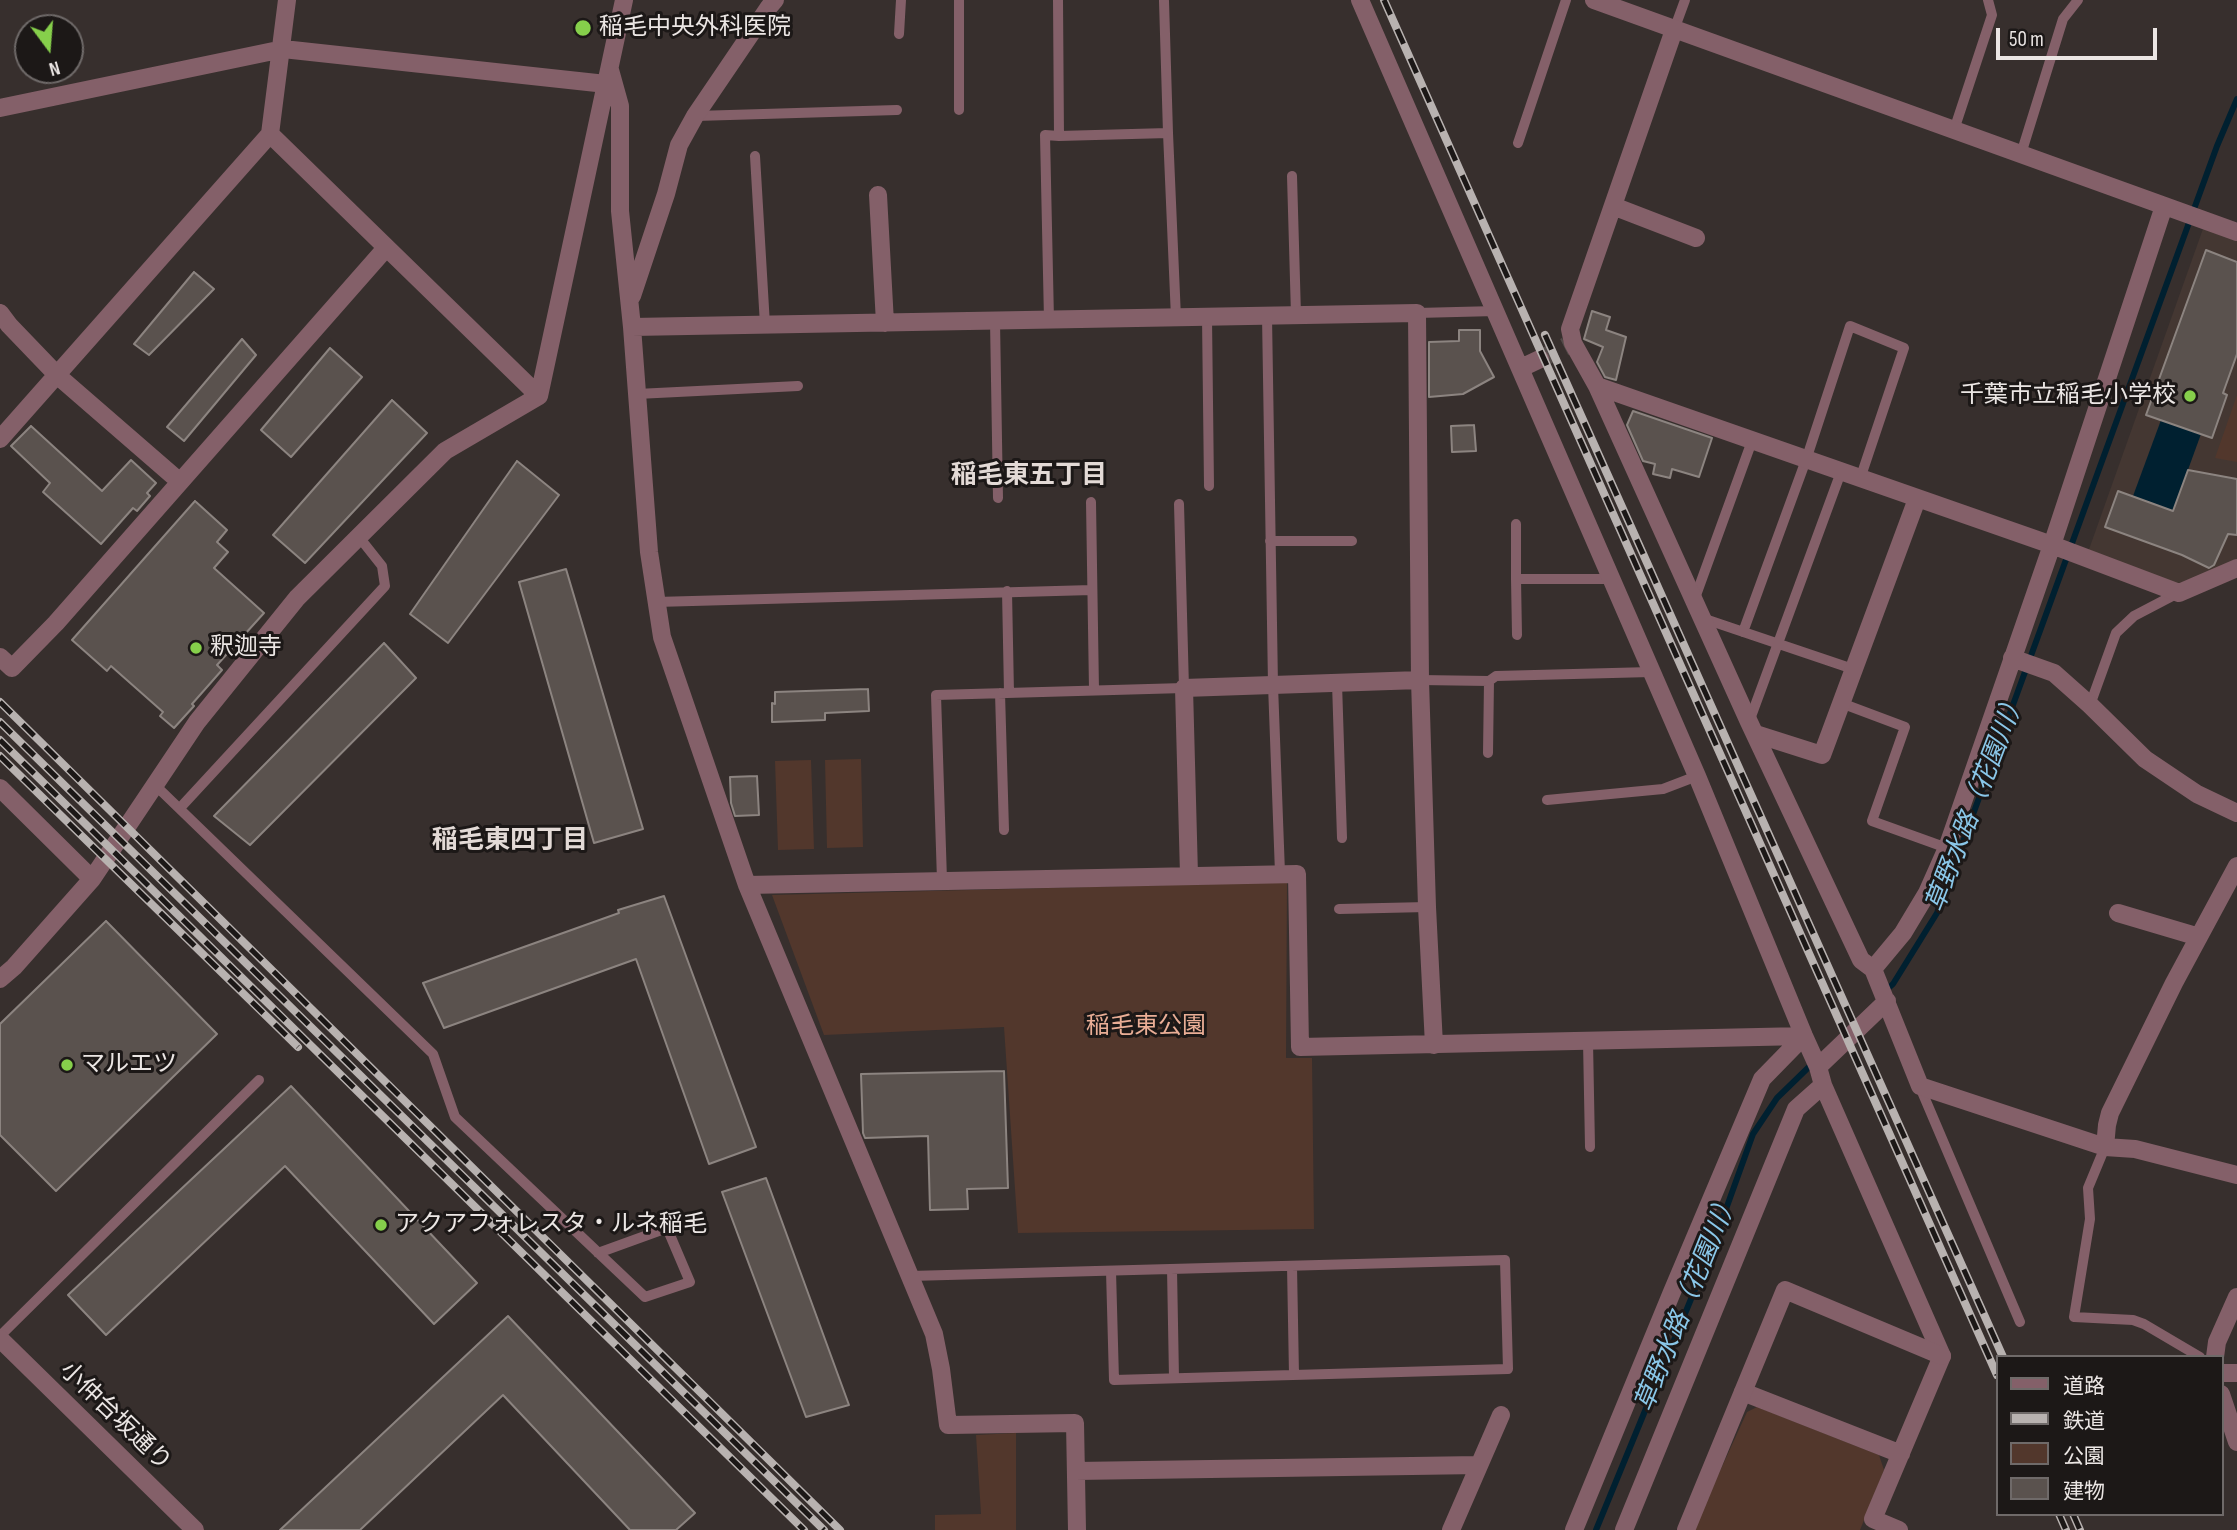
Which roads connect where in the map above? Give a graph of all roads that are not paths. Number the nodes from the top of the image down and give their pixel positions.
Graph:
1 (287, 0) edge
2 (624, 0) edge
3 (775, 0) edge
4 (901, 0) edge
5 (959, 0) edge
6 (1058, 0) edge
7 (1360, 0) edge
8 (1566, 0) edge
9 (1594, 0) edge
10 (1685, 0) edge
11 (1989, 0) edge
12 (2078, 0) edge
13 (1164, 1) edge
14 (1674, 30) junction
15 (899, 34) dead end
16 (283, 49) junction
17 (608, 77) junction
18 (0, 108) edge
19 (897, 110) dead end
20 (959, 110) dead end
21 (695, 116) junction
22 (1954, 130) junction
23 (1168, 133) junction
24 (270, 134) junction
25 (1059, 136) junction
26 (1518, 143) dead end
27 (2021, 154) junction
28 (755, 156) dead end
29 (1292, 176) dead end
30 (878, 195) dead end
31 (1613, 206) junction
32 (2164, 206) junction
33 (2237, 232) edge
34 (1696, 238) dead end
35 (386, 248) junction
36 (629, 306) junction
37 (1496, 311) junction
38 (0, 313) edge
39 (1417, 313) junction
40 (1296, 315) junction
41 (1267, 316) junction
42 (1208, 317) junction
43 (1176, 318) junction
44 (1049, 320) junction
45 (995, 321) junction
46 (885, 323) junction
47 (765, 325) junction
48 (632, 327) junction
49 (1540, 359) tunnel mouth
50 (1521, 368) junction
51 (58, 376) junction
52 (798, 386) dead end
53 (1597, 387) junction
54 (637, 394) junction
55 (538, 396) junction
56 (0, 439) edge
57 (1752, 441) junction
58 (1806, 460) junction
59 (1841, 472) junction
60 (1860, 480) junction
61 (180, 481) junction
62 (1209, 486) dead end
63 (998, 498) dead end
64 (1917, 499) junction
65 (1091, 502) dead end
66 (1180, 504) dead end
67 (1516, 524) dead end
68 (359, 537) junction
69 (1270, 541) junction
70 (1352, 541) dead end
71 (2052, 545) junction
72 (2237, 568) edge
73 (1516, 579) junction
74 (1610, 579) junction
75 (1092, 590) junction
76 (1007, 591) junction
77 (2179, 593) junction
78 (1694, 600) junction
79 (656, 602) junction
80 (1702, 618) junction
81 (1743, 632) junction
82 (1517, 635) dead end
83 (1777, 644) junction
84 (0, 657) edge
85 (2012, 658) junction
86 (1853, 669) junction
87 (1651, 672) junction
88 (1420, 680) junction
89 (1489, 681) junction
90 (1337, 683) junction
91 (1273, 685) junction
92 (1184, 688) junction
93 (1094, 690) junction
94 (1004, 693) junction
95 (1840, 703) junction
96 (2090, 705) junction
97 (1752, 728) junction
98 (1488, 753) dead end
99 (1697, 776) junction
100 (155, 785) junction
101 (0, 788) edge
102 (1547, 800) dead end
103 (180, 808) junction
104 (2237, 813) edge
105 (1004, 830) dead end
106 (1342, 838) dead end
107 (1947, 848) junction
108 (2237, 866) edge
109 (1280, 873) junction
110 (1189, 875) junction
111 (92, 879) junction
112 (942, 880) junction
113 (747, 885) junction
114 (1427, 907) junction
115 (1339, 909) dead end
116 (2118, 913) dead end
117 (2199, 937) junction
118 (0, 954) edge
119 (1873, 969) junction
120 (7, 973) edge
121 (1887, 1001) junction
122 (1804, 1036) junction
123 (1588, 1041) junction
124 (1434, 1045) junction
125 (1818, 1067) junction
126 (259, 1080) dead end
127 (1823, 1085) junction
128 (1920, 1086) junction
129 (1590, 1147) dead end
130 (2105, 1147) junction
131 (2237, 1175) edge
132 (598, 1253) junction
133 (1292, 1266) junction
134 (1172, 1269) junction
135 (1111, 1270) junction
136 (910, 1276) junction
137 (2237, 1297) edge
138 (2020, 1322) dead end
139 (0, 1338) edge
140 (2197, 1355) edge
141 (2216, 1355) edge
142 (1942, 1356) junction
143 (1294, 1375) junction
144 (1174, 1378) junction
145 (1743, 1392) junction
146 (2223, 1400) edge
147 (1501, 1415) dead end
148 (2237, 1442) edge
149 (1901, 1454) junction
150 (1479, 1465) junction
151 (1076, 1471) junction
152 (195, 1530) edge
153 (1077, 1530) edge
154 (1451, 1530) edge
155 (1574, 1530) edge
156 (1624, 1530) edge
157 (1686, 1530) edge
158 (1899, 1530) edge

1 - 16 street
2 - 17 street
3 - 21 street
4 - 15 lane
5 - 20 lane
6 - 25 lane
7 - 37 street
8 - 26 lane
9 - 14 street
10 - 14 lane
11 - 22 lane
12 - 27 lane
13 - 23 lane
14 - 22 street
14 - 31 street
16 - 17 street
16 - 18 street
16 - 24 street
17 - 36 street
17 - 55 street
19 - 21 lane
21 - 36 street
22 - 27 street
23 - 25 lane
23 - 43 lane
24 - 35 street
24 - 51 street
25 - 44 lane
27 - 32 street
28 - 47 lane
29 - 40 lane
30 - 46 street
31 - 34 street
31 - 53 street
32 - 33 street
32 - 71 street
35 - 55 street
35 - 61 street
36 - 48 street
37 - 39 lane
37 - 50 street
38 - 51 street
39 - 40 street
39 - 88 street
40 - 41 street
41 - 42 street
41 - 69 lane
42 - 43 street
42 - 62 lane
43 - 44 street
44 - 45 street
45 - 46 street
45 - 63 lane
46 - 47 street
47 - 48 street
48 - 54 street
49 - 50 street
50 - 74 street
51 - 56 street
51 - 61 street
52 - 54 lane
53 - 57 street
53 - 78 street
54 - 79 street
55 - 68 street
57 - 58 street
57 - 78 lane
58 - 59 street
58 - 60 lane
58 - 81 lane
59 - 60 street
59 - 83 lane
60 - 64 street
61 - 84 street
64 - 71 street
64 - 86 street
65 - 75 lane
66 - 92 lane
67 - 73 lane
68 - 100 street
68 - 103 lane
69 - 70 lane
69 - 91 lane
71 - 77 street
71 - 85 street
72 - 77 street
73 - 74 lane
73 - 82 lane
74 - 87 street
75 - 76 lane
75 - 93 lane
76 - 79 lane
76 - 94 lane
77 - 96 lane
78 - 80 street
79 - 113 street
80 - 81 lane
80 - 97 street
81 - 83 lane
83 - 86 lane
83 - 97 lane
85 - 96 street
85 - 107 street
86 - 95 street
87 - 89 lane
87 - 99 street
88 - 89 lane
88 - 90 street
88 - 114 street
89 - 98 lane
90 - 91 street
90 - 106 lane
91 - 92 street
91 - 109 lane
92 - 93 lane
92 - 110 street
93 - 94 lane
94 - 105 lane
94 - 112 lane
95 - 97 street
95 - 107 lane
96 - 104 street
97 - 119 street
99 - 102 lane
99 - 122 street
100 - 103 lane
100 - 111 street
101 - 111 street
103 - 132 lane
107 - 119 street
108 - 117 street
109 - 110 street
109 - 124 street
110 - 112 street
111 - 120 street
112 - 113 street
113 - 136 street
114 - 115 lane
114 - 124 street
116 - 117 street
117 - 130 street
118 - 120 street
119 - 121 street
121 - 125 street
121 - 128 street
122 - 123 street
122 - 125 street
122 - 155 street
123 - 124 street
123 - 129 lane
125 - 127 street
126 - 139 lane
127 - 142 street
127 - 156 street
128 - 130 street
128 - 138 lane
130 - 131 street
130 - 140 lane
132 - 132 lane
133 - 134 lane
133 - 143 lane
133 - 143 lane
134 - 135 lane
134 - 144 lane
135 - 136 lane
135 - 144 lane
136 - 151 street
137 - 141 street
139 - 152 street, 小仲台坂通り
142 - 145 street
142 - 149 street
143 - 144 lane
145 - 149 street
145 - 157 street
146 - 148 street
147 - 150 street
149 - 158 street
150 - 151 street
150 - 154 street
151 - 153 street

